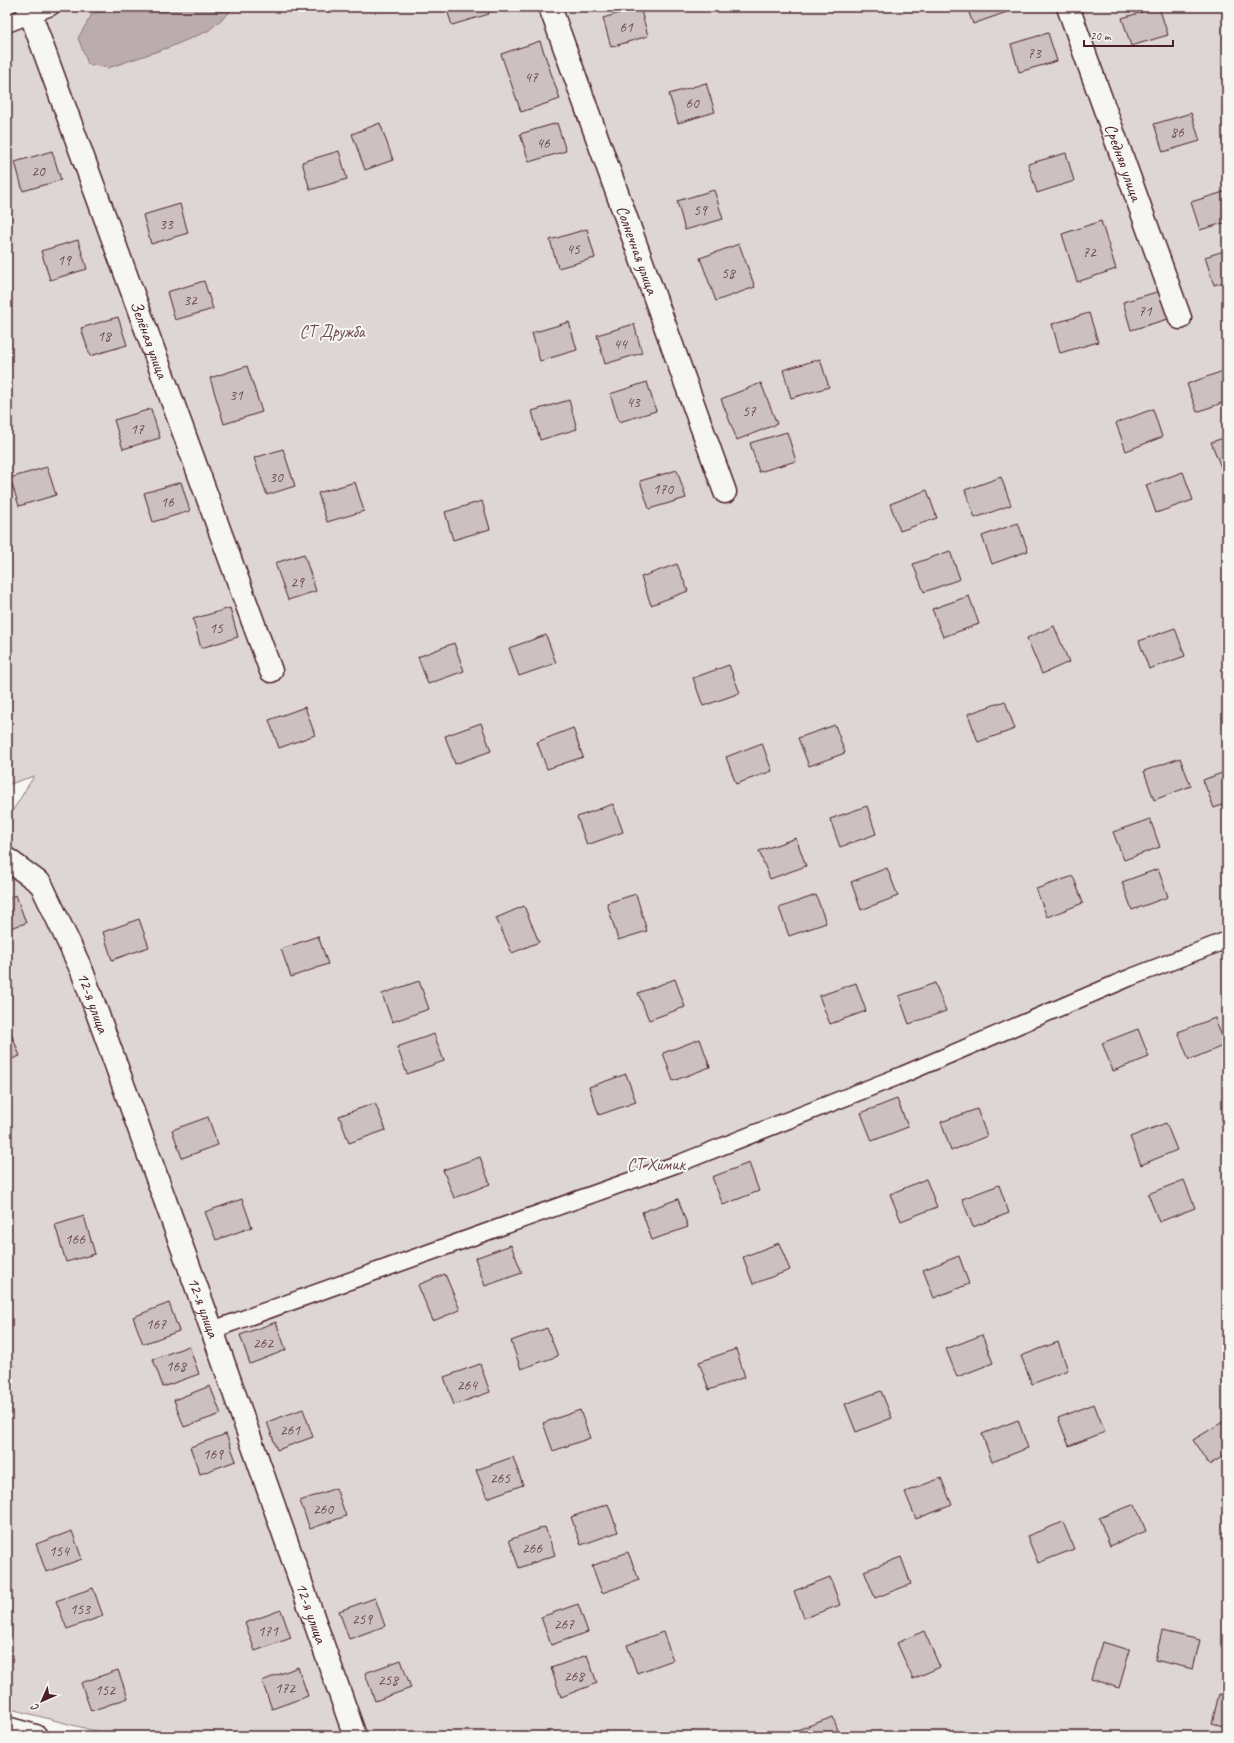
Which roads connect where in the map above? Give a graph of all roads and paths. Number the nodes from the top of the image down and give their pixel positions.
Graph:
1 (51, 7) edge
2 (550, 7) edge
3 (1068, 7) edge
4 (29, 11) edge
5 (7, 24) edge
6 (1180, 318) dead end
7 (724, 492) dead end
8 (271, 672) dead end
9 (7, 859) edge
10 (1227, 940) edge
11 (212, 1330) junction
12 (7, 1728) edge
13 (36, 1736) edge
14 (355, 1736) edge

1 - 4 lane
2 - 7 street, Солнечная улица
3 - 6 street, Средняя улица
4 - 5 lane
4 - 8 street, Зелёная улица
9 - 11 street, 12-я улица
10 - 11 lane
11 - 14 street, 12-я улица
12 - 13 street

